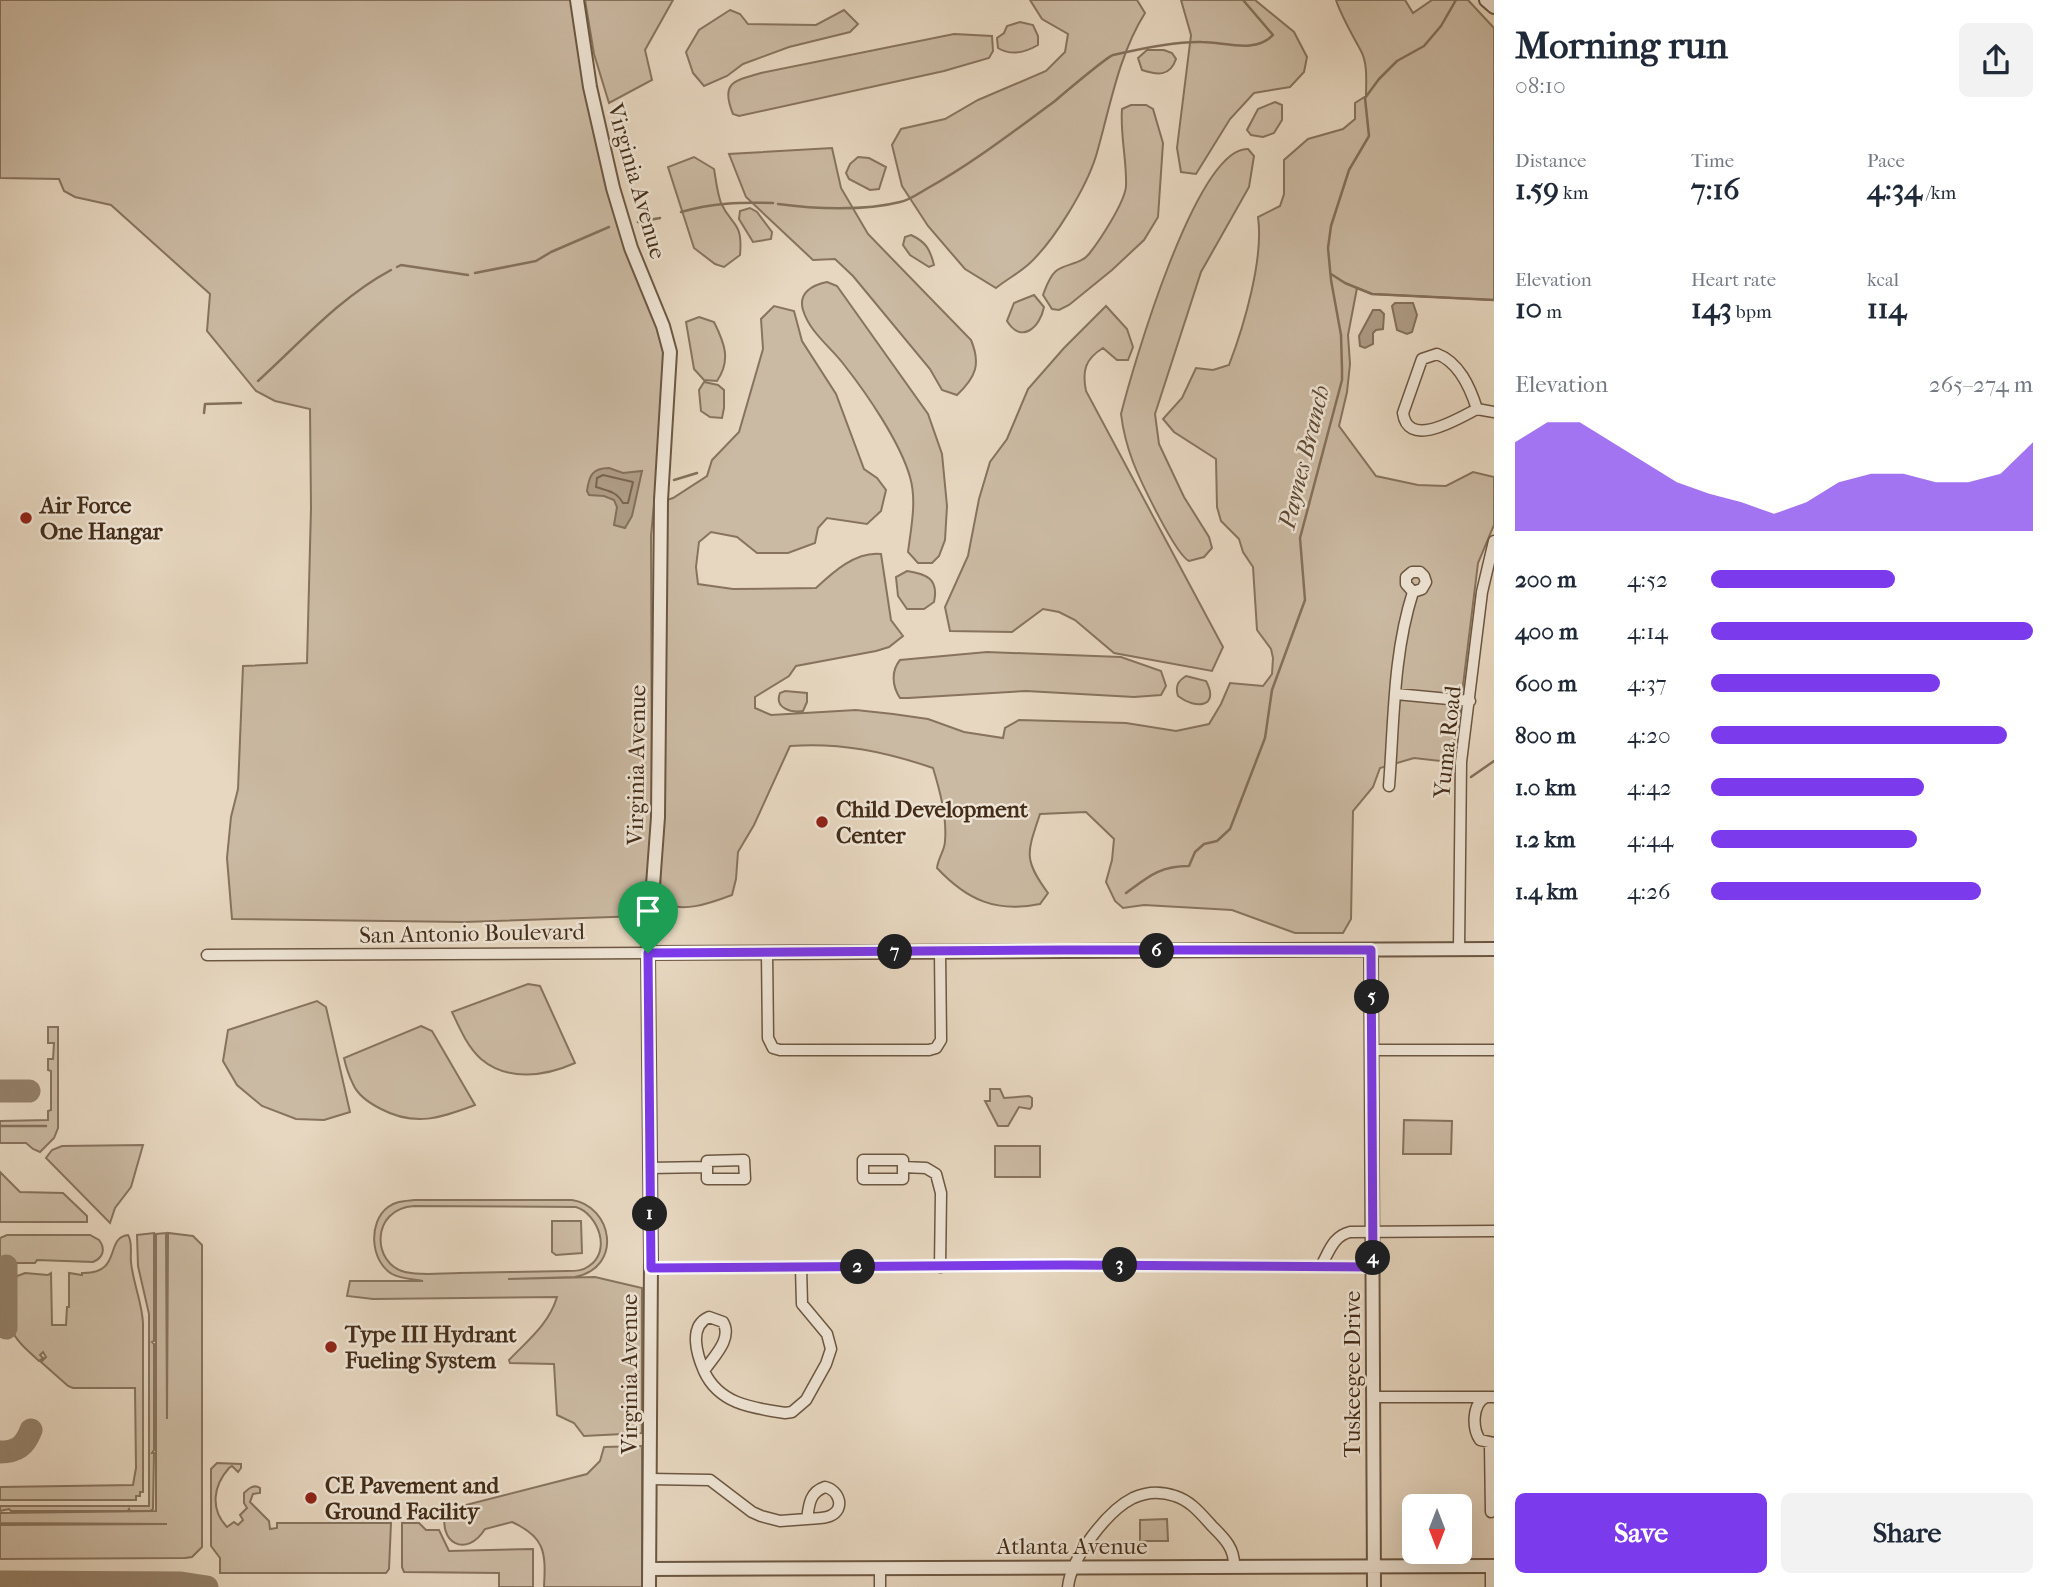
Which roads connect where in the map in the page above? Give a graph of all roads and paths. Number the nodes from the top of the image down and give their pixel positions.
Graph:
1 (577, 0) edge
2 (1486, 0) edge
3 (1494, 7) edge
4 (1477, 409) junction
5 (1494, 412) edge
6 (1494, 541) edge
7 (1413, 592) dead end
8 (1396, 694) junction
9 (1471, 701) junction
10 (1389, 786) dead end
11 (1460, 949) junction
12 (1494, 949) edge
13 (1371, 950) junction
14 (767, 952) junction
15 (940, 952) junction
16 (648, 953) junction
17 (207, 956) dead end
18 (1372, 1050) junction
19 (1494, 1050) edge
20 (707, 1167) dead end
21 (903, 1167) dead end
22 (649, 1168) junction
23 (1494, 1231) edge
24 (1374, 1232) junction
25 (1321, 1266) junction
26 (801, 1267) junction
27 (940, 1267) junction
28 (1373, 1267) junction
29 (651, 1268) junction
30 (704, 1371) junction
31 (1492, 1396) edge
32 (1373, 1397) junction
33 (1492, 1443) edge
34 (650, 1479) junction
35 (1490, 1512) dead end
36 (807, 1519) dead end
37 (1374, 1566) junction
38 (1493, 1566) edge
39 (1073, 1567) junction
40 (1234, 1567) junction
41 (880, 1568) junction
42 (649, 1569) junction
43 (649, 1587) edge
44 (880, 1587) edge
45 (1068, 1587) edge
46 (1374, 1587) edge
47 (1491, 1587) edge

1 - 16 street, Virginia Avenue
2 - 3 street
4 - 4 street
4 - 5 street
6 - 9 street, Yuma Road
7 - 8 street
8 - 9 street
8 - 10 street
9 - 11 street, Yuma Road
11 - 12 street, San Antonio Boulevard
11 - 13 street, San Antonio Boulevard
13 - 15 street, San Antonio Boulevard
13 - 18 street, Tuskeegee Drive
14 - 15 street, San Antonio Boulevard
14 - 15 street
14 - 16 street, San Antonio Boulevard
16 - 17 street, San Antonio Boulevard
16 - 22 street, Virginia Avenue
18 - 19 street
18 - 24 street, Tuskeegee Drive
20 - 22 street
21 - 27 street
22 - 29 street, Virginia Avenue
23 - 24 street
24 - 25 street
24 - 28 street, Tuskeegee Drive
25 - 27 street
25 - 28 street
26 - 27 street
26 - 29 street
26 - 30 street
28 - 32 street, Tuskeegee Drive
29 - 34 street, Virginia Avenue
30 - 30 street
31 - 32 street
31 - 33 street
32 - 37 street, Tuskeegee Drive
33 - 35 street
34 - 36 street
34 - 42 street, Virginia Avenue
37 - 38 street, Atlanta Avenue
37 - 40 street, Atlanta Avenue
37 - 46 street, Tuskeegee Drive
38 - 47 street
39 - 40 street, Atlanta Avenue
39 - 40 street
39 - 41 street, Atlanta Avenue
39 - 45 street
41 - 42 street, Atlanta Avenue
41 - 44 street
42 - 43 street, Virginia Avenue

